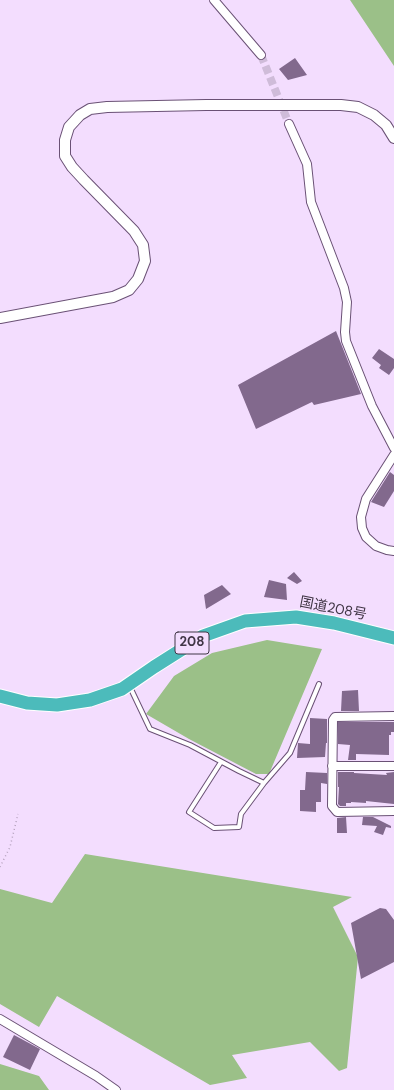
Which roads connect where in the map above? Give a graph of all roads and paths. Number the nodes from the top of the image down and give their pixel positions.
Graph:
1 (214, 0) edge
2 (261, 55) tunnel mouth
3 (289, 124) tunnel mouth
4 (394, 138) edge
5 (0, 318) edge
6 (394, 448) edge
7 (394, 455) edge
8 (394, 551) edge
9 (394, 638) edge
10 (129, 684) junction
11 (319, 684) dead end
12 (0, 696) edge
13 (394, 716) edge
14 (221, 762) junction
15 (332, 766) junction
16 (394, 766) edge
17 (264, 783) junction
18 (394, 812) edge
19 (18, 814) dead end
20 (0, 867) edge
21 (0, 1019) edge
22 (116, 1090) edge

1 - 2 street
3 - 6 street
4 - 5 street
7 - 8 street
9 - 10 highway, 国道208号 / 208
10 - 12 highway, 国道208号 / 208
10 - 14 lane
11 - 17 lane
13 - 15 street
14 - 17 lane
14 - 17 lane
15 - 16 street
15 - 18 street
19 - 20 path
21 - 22 street

